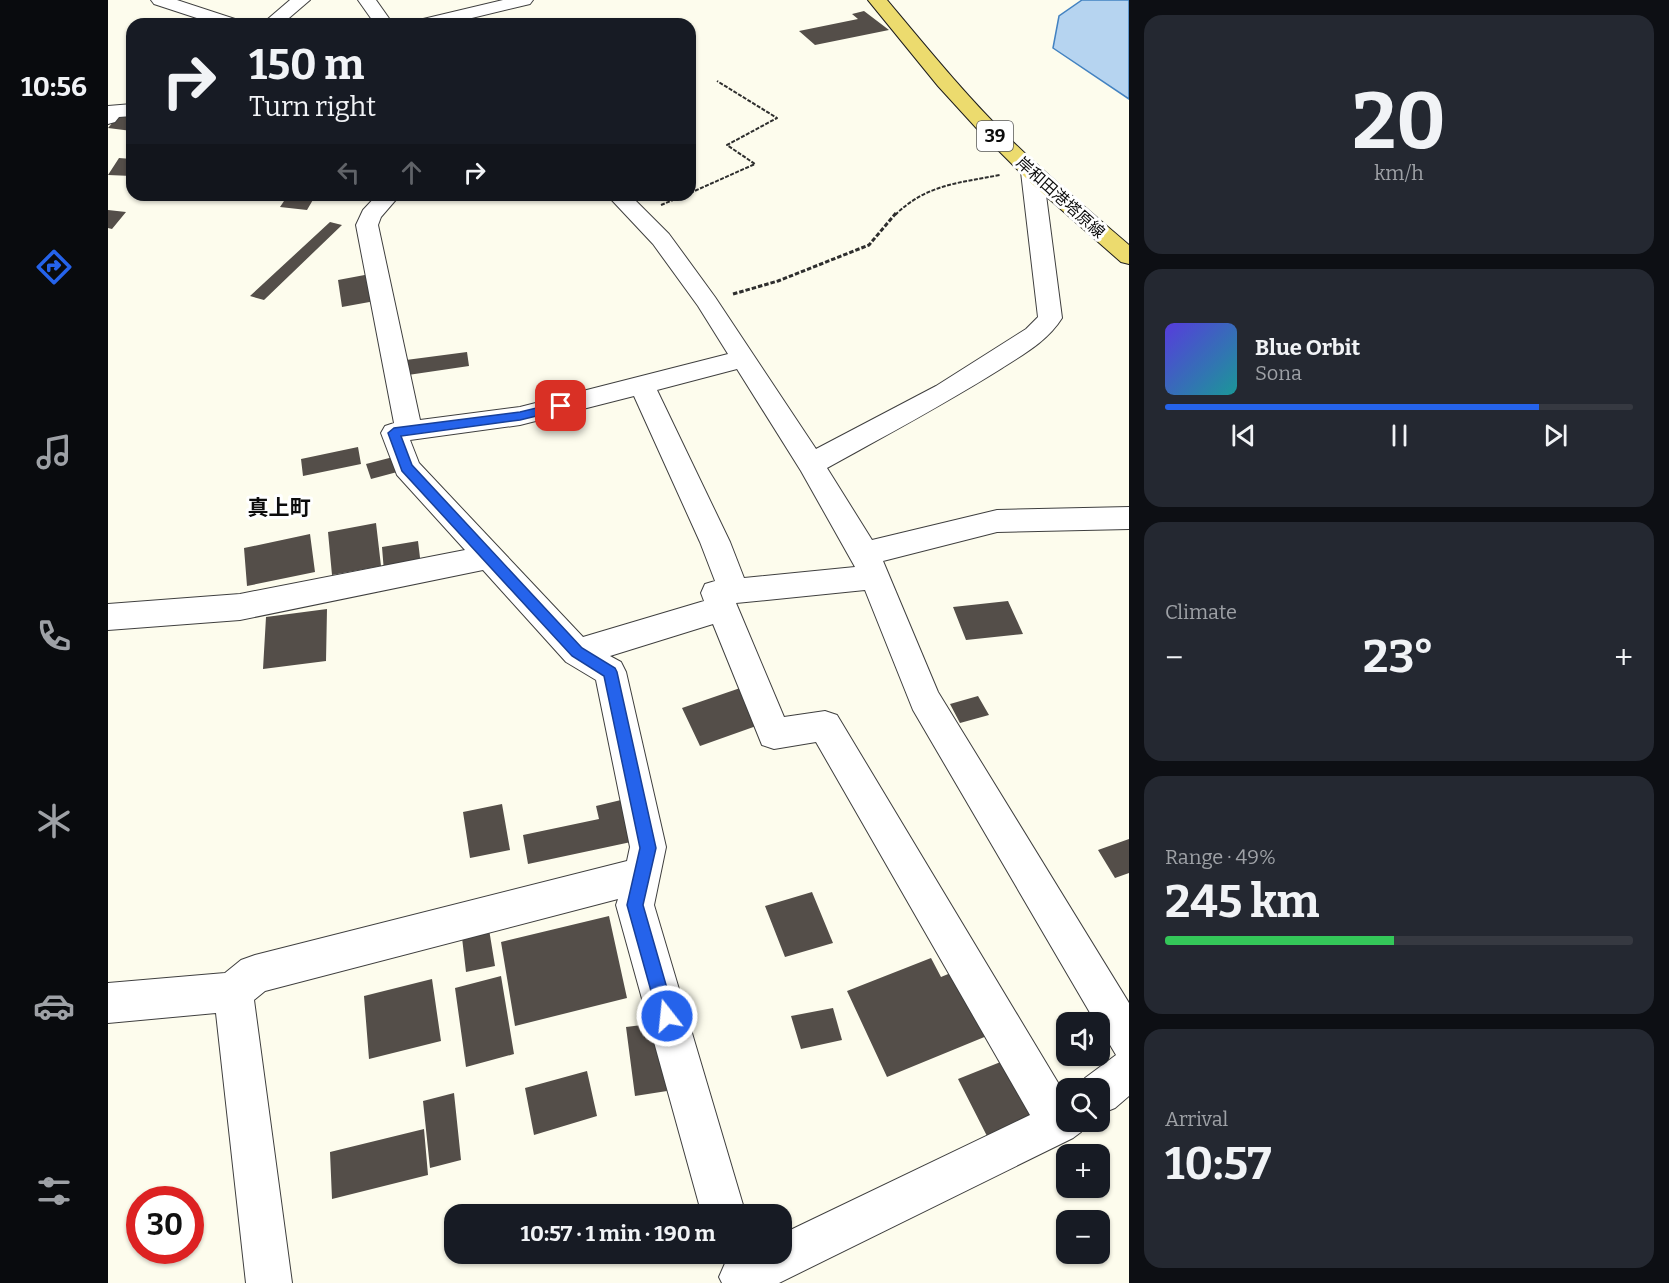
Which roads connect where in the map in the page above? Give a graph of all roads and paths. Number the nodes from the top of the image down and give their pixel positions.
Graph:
1 (301, 0) edge
2 (367, 0) edge
3 (524, 0) edge
4 (877, 0) edge
5 (172, 2) edge
6 (216, 18) edge
7 (278, 18) edge
8 (380, 18) edge
9 (450, 18) edge
10 (717, 81) dead end
11 (126, 110) edge
12 (108, 118) edge
13 (1030, 170) junction
14 (696, 190) edge
15 (384, 201) edge
16 (624, 201) edge
17 (1129, 257) edge
18 (707, 302) junction
19 (743, 359) junction
20 (642, 385) junction
21 (409, 429) junction
22 (811, 464) junction
23 (1129, 518) edge
24 (490, 557) junction
25 (870, 566) junction
26 (728, 600) junction
27 (108, 617) edge
28 (577, 652) junction
29 (642, 875) junction
30 (233, 992) junction
31 (108, 1003) edge
32 (1129, 1040) edge
33 (1129, 1070) edge
34 (1110, 1084) edge
35 (1056, 1110) edge
36 (1056, 1123) edge
37 (721, 1204) edge
38 (741, 1271) edge
39 (269, 1283) edge

1 - 7 street
2 - 8 street
3 - 9 street
4 - 13 main road, 岸和田港塔原線 / 39
5 - 6 street
10 - 14 path
11 - 12 street
13 - 17 main road, 岸和田港塔原線 / 39
13 - 18 path
13 - 22 street
15 - 21 street
16 - 18 street
18 - 19 street
19 - 20 street
19 - 22 street
20 - 21 street
20 - 26 street
21 - 24 street
22 - 25 street
23 - 25 street
24 - 27 street
24 - 28 street
25 - 26 street
25 - 32 street
26 - 28 street
26 - 35 street
28 - 29 street
29 - 30 street
29 - 37 street
30 - 31 street
30 - 39 street
33 - 34 street
36 - 38 street

